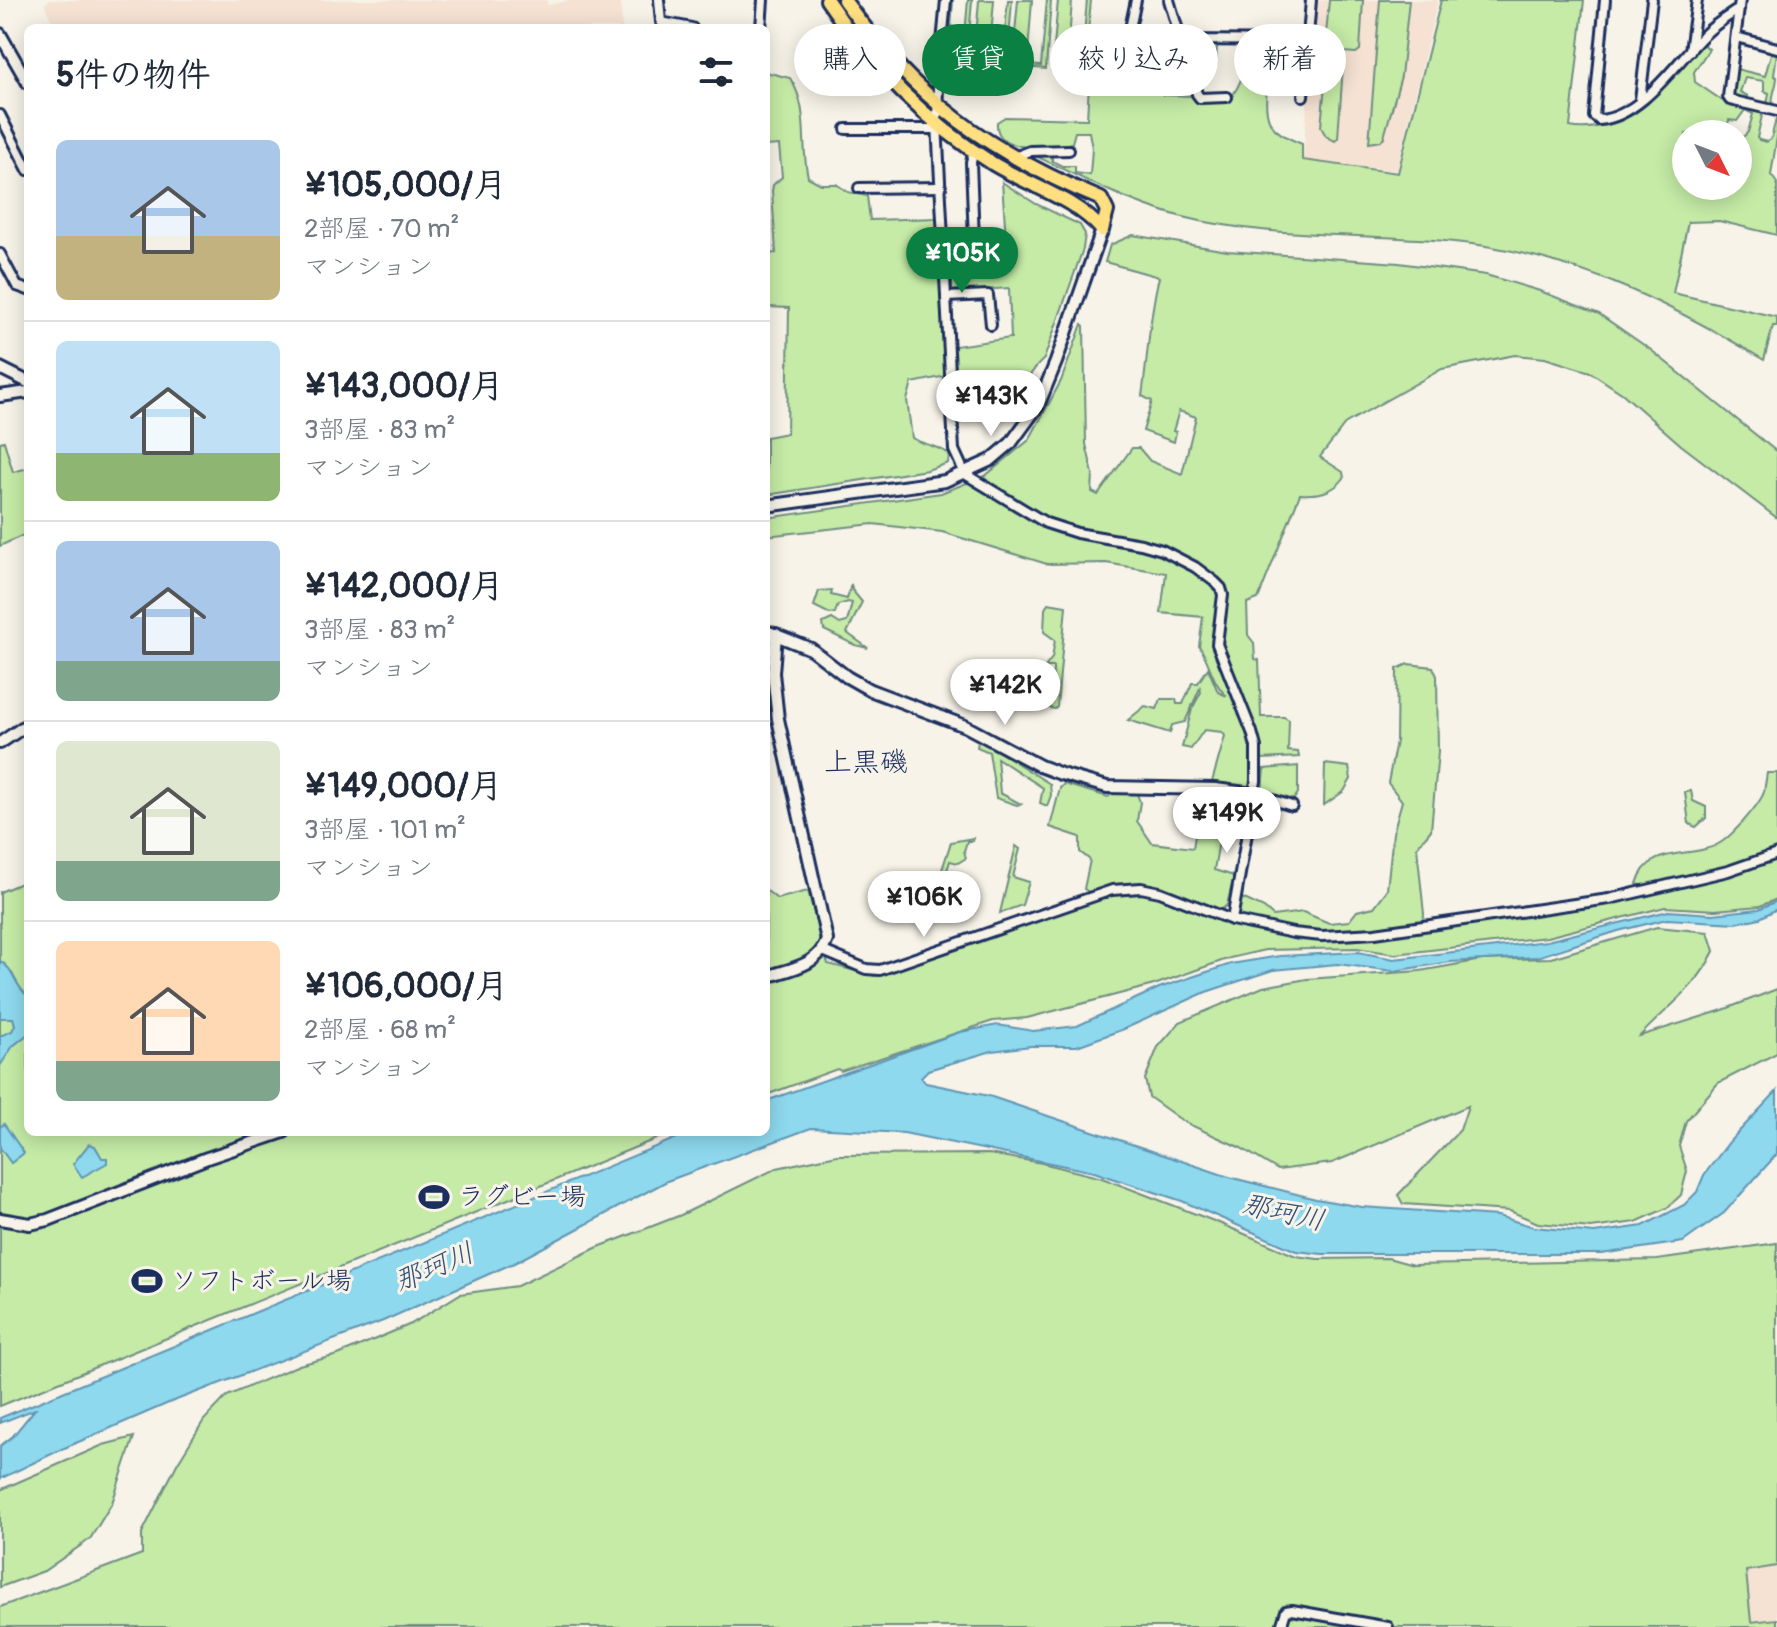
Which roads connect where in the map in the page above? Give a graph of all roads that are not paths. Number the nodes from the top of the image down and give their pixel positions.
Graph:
1 (659, 0) edge
2 (763, 0) edge
3 (827, 0) edge
4 (844, 0) edge
5 (946, 0) edge
6 (1136, 0) edge
7 (1169, 0) edge
8 (1311, 0) edge
9 (1605, 0) edge
10 (1652, 0) edge
11 (1697, 0) edge
12 (1739, 4) edge
13 (669, 24) edge
14 (761, 24) edge
15 (1131, 24) edge
16 (1177, 24) edge
17 (1309, 24) edge
18 (0, 34) edge
19 (1736, 37) junction
20 (1777, 48) edge
21 (1690, 52) junction
22 (24, 76) edge
23 (1198, 96) edge
24 (1227, 97) dead end
25 (1640, 100) junction
26 (938, 104) junction
27 (1777, 111) edge
28 (0, 115) edge
29 (938, 126) junction
30 (846, 129) dead end
31 (1069, 150) dead end
32 (974, 151) junction
33 (1012, 158) junction
34 (24, 162) edge
35 (941, 187) junction
36 (859, 188) dead end
37 (1102, 230) junction
38 (974, 241) junction
39 (943, 242) junction
40 (0, 254) edge
41 (975, 255) dead end
42 (24, 289) edge
43 (946, 297) junction
44 (991, 325) dead end
45 (0, 368) edge
46 (24, 380) edge
47 (24, 393) edge
48 (0, 396) edge
49 (965, 474) junction
50 (770, 505) edge
51 (771, 632) edge
52 (24, 727) edge
53 (0, 743) edge
54 (1254, 794) junction
55 (1292, 806) dead end
56 (1777, 854) edge
57 (1232, 920) junction
58 (823, 951) junction
59 (770, 976) edge
60 (272, 1136) edge
61 (0, 1219) edge
62 (1281, 1627) edge
63 (1388, 1627) edge

1 - 13 street
2 - 14 street
3 - 29 main road
4 - 26 main road
5 - 26 street
6 - 15 street
7 - 16 street
8 - 17 street
9 - 25 street
10 - 25 street
11 - 21 street
12 - 19 street
12 - 21 street
18 - 22 street
19 - 20 street
19 - 27 street
21 - 25 street
23 - 24 street
26 - 29 street
26 - 33 main road
28 - 34 street
29 - 30 street
29 - 32 main road
29 - 35 street
31 - 33 street
32 - 37 main road
32 - 38 street
33 - 37 main road
35 - 36 street
35 - 39 street
37 - 49 street
38 - 39 street
38 - 41 street
39 - 43 street
40 - 42 street
43 - 44 street
43 - 49 street
45 - 46 street
47 - 48 street
49 - 50 street
49 - 54 street
51 - 54 street
51 - 58 street
52 - 53 street
54 - 55 street
54 - 57 street
56 - 57 street
57 - 58 street
58 - 59 street
60 - 61 street
62 - 63 street

